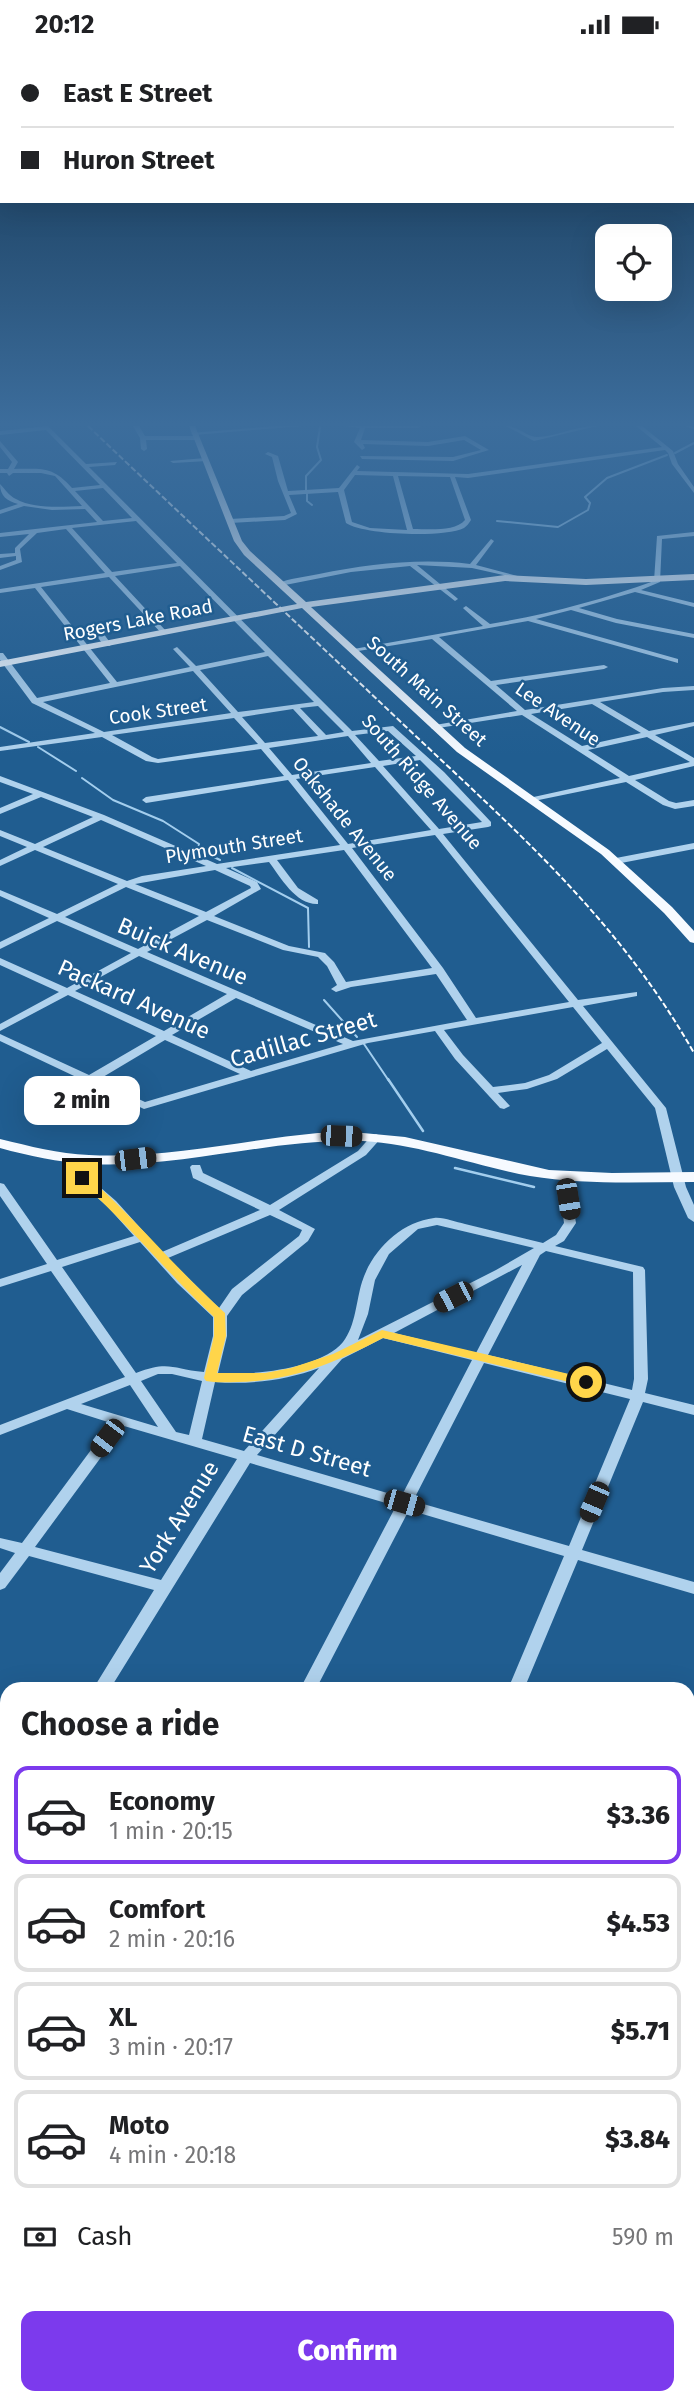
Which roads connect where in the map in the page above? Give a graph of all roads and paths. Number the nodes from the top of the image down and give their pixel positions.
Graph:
1 (32, 536) edge
2 (75, 536) edge
3 (154, 536) edge
4 (237, 536) edge
5 (672, 536) edge
6 (491, 541) dead end
7 (19, 554) junction
8 (0, 556) edge
9 (182, 564) junction
10 (412, 565) junction
11 (472, 566) junction
12 (0, 568) edge
13 (110, 575) junction
14 (694, 577) edge
15 (519, 578) junction
16 (657, 579) junction
17 (280, 584) junction
18 (36, 585) junction
19 (439, 586) junction
20 (0, 591) edge
21 (636, 591) junction
22 (455, 599) dead end
23 (304, 605) junction
24 (694, 605) edge
25 (466, 608) dead end
26 (571, 608) junction
27 (237, 619) junction
28 (528, 619) junction
29 (93, 625) dead end
30 (489, 627) junction
31 (163, 633) junction
32 (433, 636) junction
33 (694, 636) edge
34 (107, 644) junction
35 (86, 648) junction
36 (177, 649) dead end
37 (352, 650) junction
38 (271, 653) junction
39 (2, 661) edge
40 (675, 661) dead end
41 (604, 667) dead end
42 (195, 669) junction
43 (489, 684) junction
44 (115, 685) junction
45 (694, 688) edge
46 (35, 701) junction
47 (594, 702) junction
48 (320, 703) junction
49 (295, 707) junction
50 (524, 713) junction
51 (235, 716) junction
52 (694, 724) edge
53 (435, 727) junction
54 (390, 728) joint
55 (349, 733) junction
56 (649, 734) junction
57 (105, 735) junction
58 (324, 737) junction
59 (261, 746) junction
60 (0, 749) edge
61 (580, 749) junction
62 (423, 757) junction
63 (158, 761) joint
64 (694, 762) edge
65 (379, 764) junction
66 (289, 778) junction
67 (628, 779) junction
68 (2, 781) edge
69 (41, 794) junction
70 (146, 800) dead end
71 (532, 800) junction
72 (694, 803) edge
73 (0, 811) edge
74 (101, 817) junction
75 (437, 831) junction
76 (0, 833) edge
77 (346, 846) junction
78 (694, 846) edge
79 (35, 847) junction
80 (271, 858) junction
81 (616, 861) junction
82 (0, 863) edge
83 (212, 868) junction
84 (128, 883) junction
85 (0, 893) edge
86 (315, 902) dead end
87 (208, 916) junction
88 (57, 917) junction
89 (687, 923) edge
90 (694, 939) edge
91 (0, 946) edge
92 (140, 953) junction
93 (0, 961) edge
94 (439, 970) junction
95 (68, 992) junction
96 (633, 993) dead end
97 (236, 994) junction
98 (574, 1003) junction
99 (473, 1021) junction
100 (437, 1027) junction
101 (0, 1028) edge
102 (165, 1036) junction
103 (0, 1037) edge
104 (352, 1044) junction
105 (607, 1044) junction
106 (251, 1075) junction
107 (89, 1080) junction
108 (491, 1091) junction
109 (504, 1106) dead end
110 (376, 1137) junction
111 (0, 1143) edge
112 (468, 1159) junction
113 (196, 1167) dead end
114 (616, 1177) junction
115 (82, 1178) dead end
116 (687, 1182) edge
117 (565, 1185) junction
118 (0, 1187) edge
119 (271, 1210) junction
120 (694, 1218) edge
121 (142, 1237) junction
122 (540, 1250) junction
123 (161, 1257) junction
124 (54, 1266) junction
125 (0, 1283) edge
126 (220, 1316) junction
127 (382, 1334) junction
128 (338, 1356) junction
129 (481, 1357) junction
130 (210, 1378) junction
131 (133, 1380) junction
132 (639, 1395) junction
133 (68, 1405) junction
134 (694, 1410) edge
135 (120, 1421) junction
136 (1, 1428) edge
137 (172, 1436) junction
138 (194, 1442) junction
139 (246, 1457) junction
140 (404, 1503) junction
141 (0, 1543) edge
142 (24, 1550) junction
143 (573, 1552) junction
144 (0, 1584) edge
145 (164, 1587) junction
146 (694, 1588) edge
147 (105, 1682) edge
148 (312, 1682) edge
149 (519, 1682) edge

1 - 7 street
2 - 13 street
3 - 9 street, South Ridge Avenue
4 - 17 main road, South Main Street
5 - 16 street
6 - 11 street
7 - 8 street
7 - 12 street
9 - 13 street
9 - 27 street, South Ridge Avenue
10 - 11 street
10 - 17 street
10 - 19 street
11 - 15 street
13 - 18 street
13 - 31 street
14 - 16 main road, Rogers Lake Road
15 - 16 main road, Rogers Lake Road
15 - 19 main road, Rogers Lake Road
16 - 21 street, Rogers Lake Road
17 - 23 main road, South Main Street
18 - 20 street
18 - 35 street
19 - 22 street
19 - 23 main road, Rogers Lake Road
21 - 24 street
21 - 26 street, Rogers Lake Road
23 - 27 main road, Rogers Lake Road
23 - 37 main road, South Main Street
25 - 30 street
26 - 28 street, Rogers Lake Road
26 - 33 street
27 - 31 main road, Rogers Lake Road
27 - 38 street, South Ridge Avenue
28 - 30 street, Rogers Lake Road
28 - 40 street
29 - 34 street
30 - 32 street, Rogers Lake Road
31 - 34 main road, Rogers Lake Road
32 - 37 street, Rogers Lake Road
32 - 43 street, Lee Avenue
34 - 35 main road, Rogers Lake Road
35 - 39 main road, Rogers Lake Road
35 - 44 street
36 - 42 street, Oakshade Avenue
37 - 53 main road, South Main Street
38 - 42 street
38 - 48 street, South Ridge Avenue
39 - 46 street
41 - 43 street
42 - 44 street
42 - 51 street, Oakshade Avenue
43 - 50 street, Lee Avenue
44 - 46 street
45 - 47 street
46 - 57 street
47 - 50 street
47 - 56 street
48 - 49 street, Cook Street
48 - 55 street, South Ridge Avenue
49 - 51 street, Cook Street
49 - 58 street
50 - 53 street
50 - 61 street, Lee Avenue
51 - 57 street, Cook Street
51 - 59 street, Oakshade Avenue
52 - 56 street
53 - 71 main road, South Main Street
54 - 55 street
54 - 62 street
55 - 58 street
55 - 65 street, South Ridge Avenue
56 - 61 street
56 - 64 street
57 - 60 street, Cook Street
57 - 63 street
58 - 59 street
59 - 63 street
59 - 66 street, Oakshade Avenue
61 - 67 street, Lee Avenue
62 - 65 street
62 - 75 street, Plymouth Street
64 - 67 street
65 - 66 street
65 - 75 street, South Ridge Avenue
66 - 70 street
66 - 77 street, Oakshade Avenue
67 - 71 street
67 - 72 street, Lee Avenue
68 - 69 street
69 - 73 street
69 - 74 street
71 - 81 main road, South Main Street
74 - 79 street
74 - 83 street
75 - 77 street, Plymouth Street
75 - 98 street, South Ridge Avenue
76 - 79 street
77 - 80 street, Plymouth Street
77 - 94 street, Oakshade Avenue
78 - 81 street
79 - 82 street
79 - 84 street
80 - 83 street, Plymouth Street
80 - 86 street
81 - 89 main road, South Main Street
83 - 84 street, Plymouth Street
83 - 87 street
84 - 87 street
84 - 88 street, Plymouth Street
85 - 88 street, Buick Avenue
87 - 92 street
87 - 94 street
88 - 91 street, Plymouth Street
88 - 92 street, Buick Avenue
89 - 90 main road, South Main Street
92 - 95 street
92 - 97 street, Buick Avenue
93 - 95 street, Packard Avenue
94 - 99 street, Oakshade Avenue
95 - 101 street
95 - 102 street, Packard Avenue
96 - 98 street, Cadillac Street
97 - 102 street
97 - 104 street, Buick Avenue
98 - 99 street, Cadillac Street
98 - 105 street, South Ridge Avenue
99 - 100 street, Cadillac Street
100 - 104 street, Cadillac Street
100 - 108 street
102 - 106 street, Packard Avenue
102 - 107 street
103 - 107 street, Cadillac Street
104 - 106 street, Cadillac Street
105 - 108 street
105 - 116 street, South Ridge Avenue
106 - 107 street, Cadillac Street
108 - 109 street
110 - 111 main road
110 - 112 main road
110 - 119 street
112 - 114 main road
112 - 117 main road
113 - 119 street
114 - 116 main road
114 - 117 main road
115 - 121 street
116 - 117 main road
116 - 120 street, South Ridge Avenue
117 - 122 street
118 - 124 street
119 - 123 street
119 - 126 street
121 - 123 street
121 - 124 street
122 - 127 street
122 - 128 street, York Avenue
122 - 129 street
122 - 132 street
123 - 126 street
124 - 125 street
124 - 131 street
126 - 130 street
127 - 128 street
127 - 129 street
128 - 130 street
128 - 139 street, York Avenue
129 - 132 street
129 - 140 street
130 - 131 street
130 - 138 street
131 - 133 street
131 - 137 street
132 - 134 street
132 - 143 street
133 - 135 street, East D Street
133 - 136 street
135 - 137 street, East D Street
135 - 142 street
137 - 138 street, East D Street
138 - 139 street, East D Street
139 - 140 street, East D Street
139 - 145 street, York Avenue
140 - 143 street, East D Street
140 - 148 street
141 - 142 street
142 - 144 street
142 - 145 street
143 - 146 street, East D Street
143 - 149 street
145 - 147 street, York Avenue

